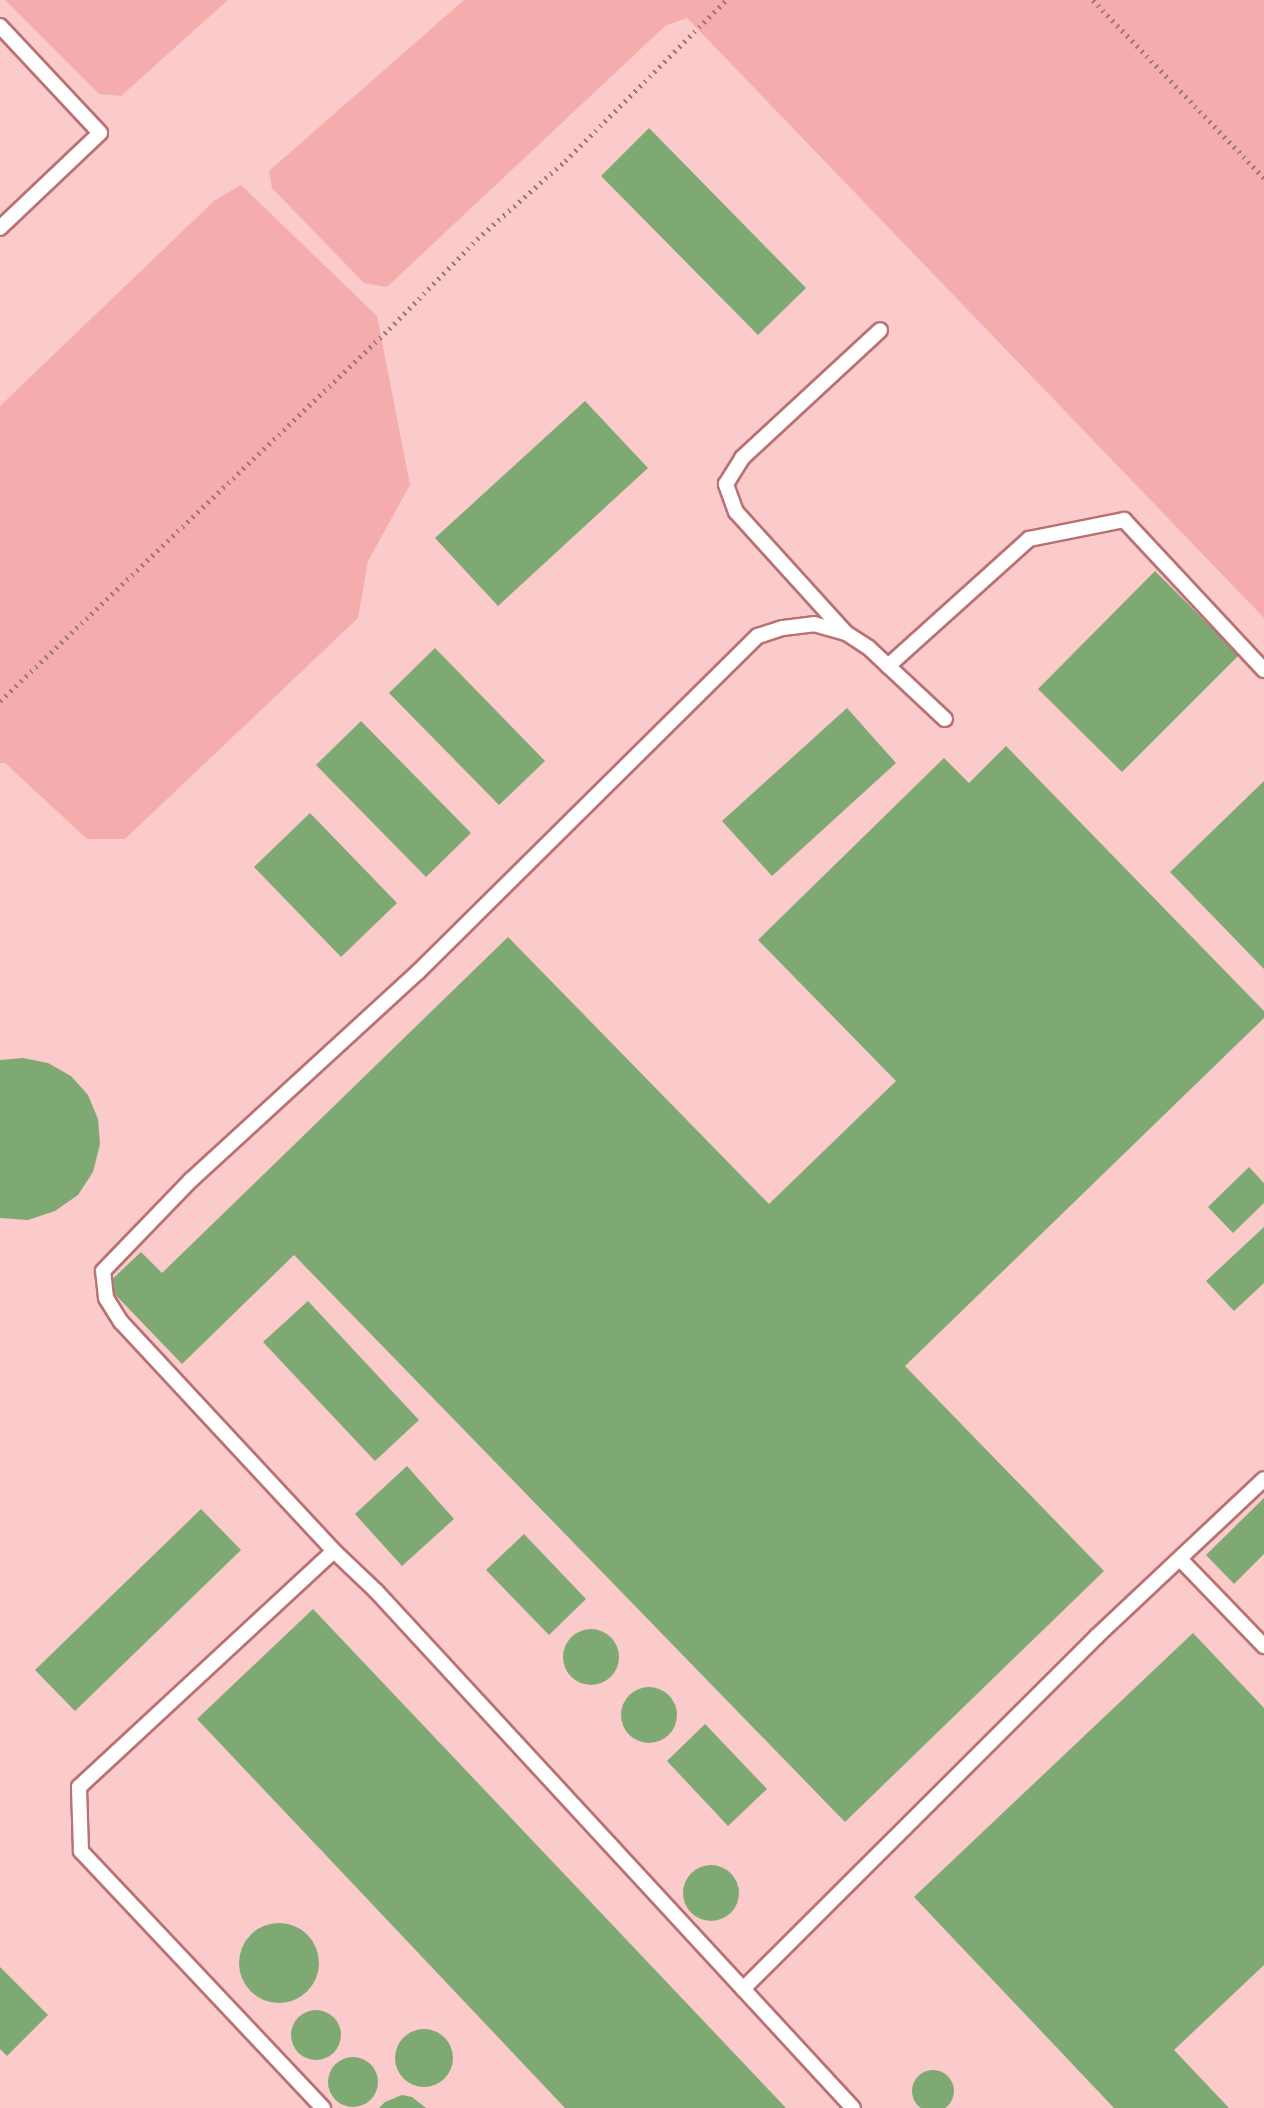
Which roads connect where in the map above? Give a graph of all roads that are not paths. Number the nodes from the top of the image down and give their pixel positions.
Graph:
1 (0, 26) edge
2 (0, 228) edge
3 (880, 330) dead end
4 (846, 633) junction
5 (888, 666) junction
6 (1264, 670) edge
7 (944, 719) dead end
8 (1264, 1479) edge
9 (334, 1551) junction
10 (1180, 1559) junction
11 (1264, 1646) edge
12 (743, 1989) junction
13 (323, 2108) edge
14 (853, 2108) edge

1 - 2 lane
3 - 4 lane
4 - 5 lane
4 - 9 lane
5 - 6 lane
5 - 7 lane
8 - 10 lane
9 - 12 lane
9 - 13 lane
10 - 11 lane
10 - 12 lane
12 - 14 lane

